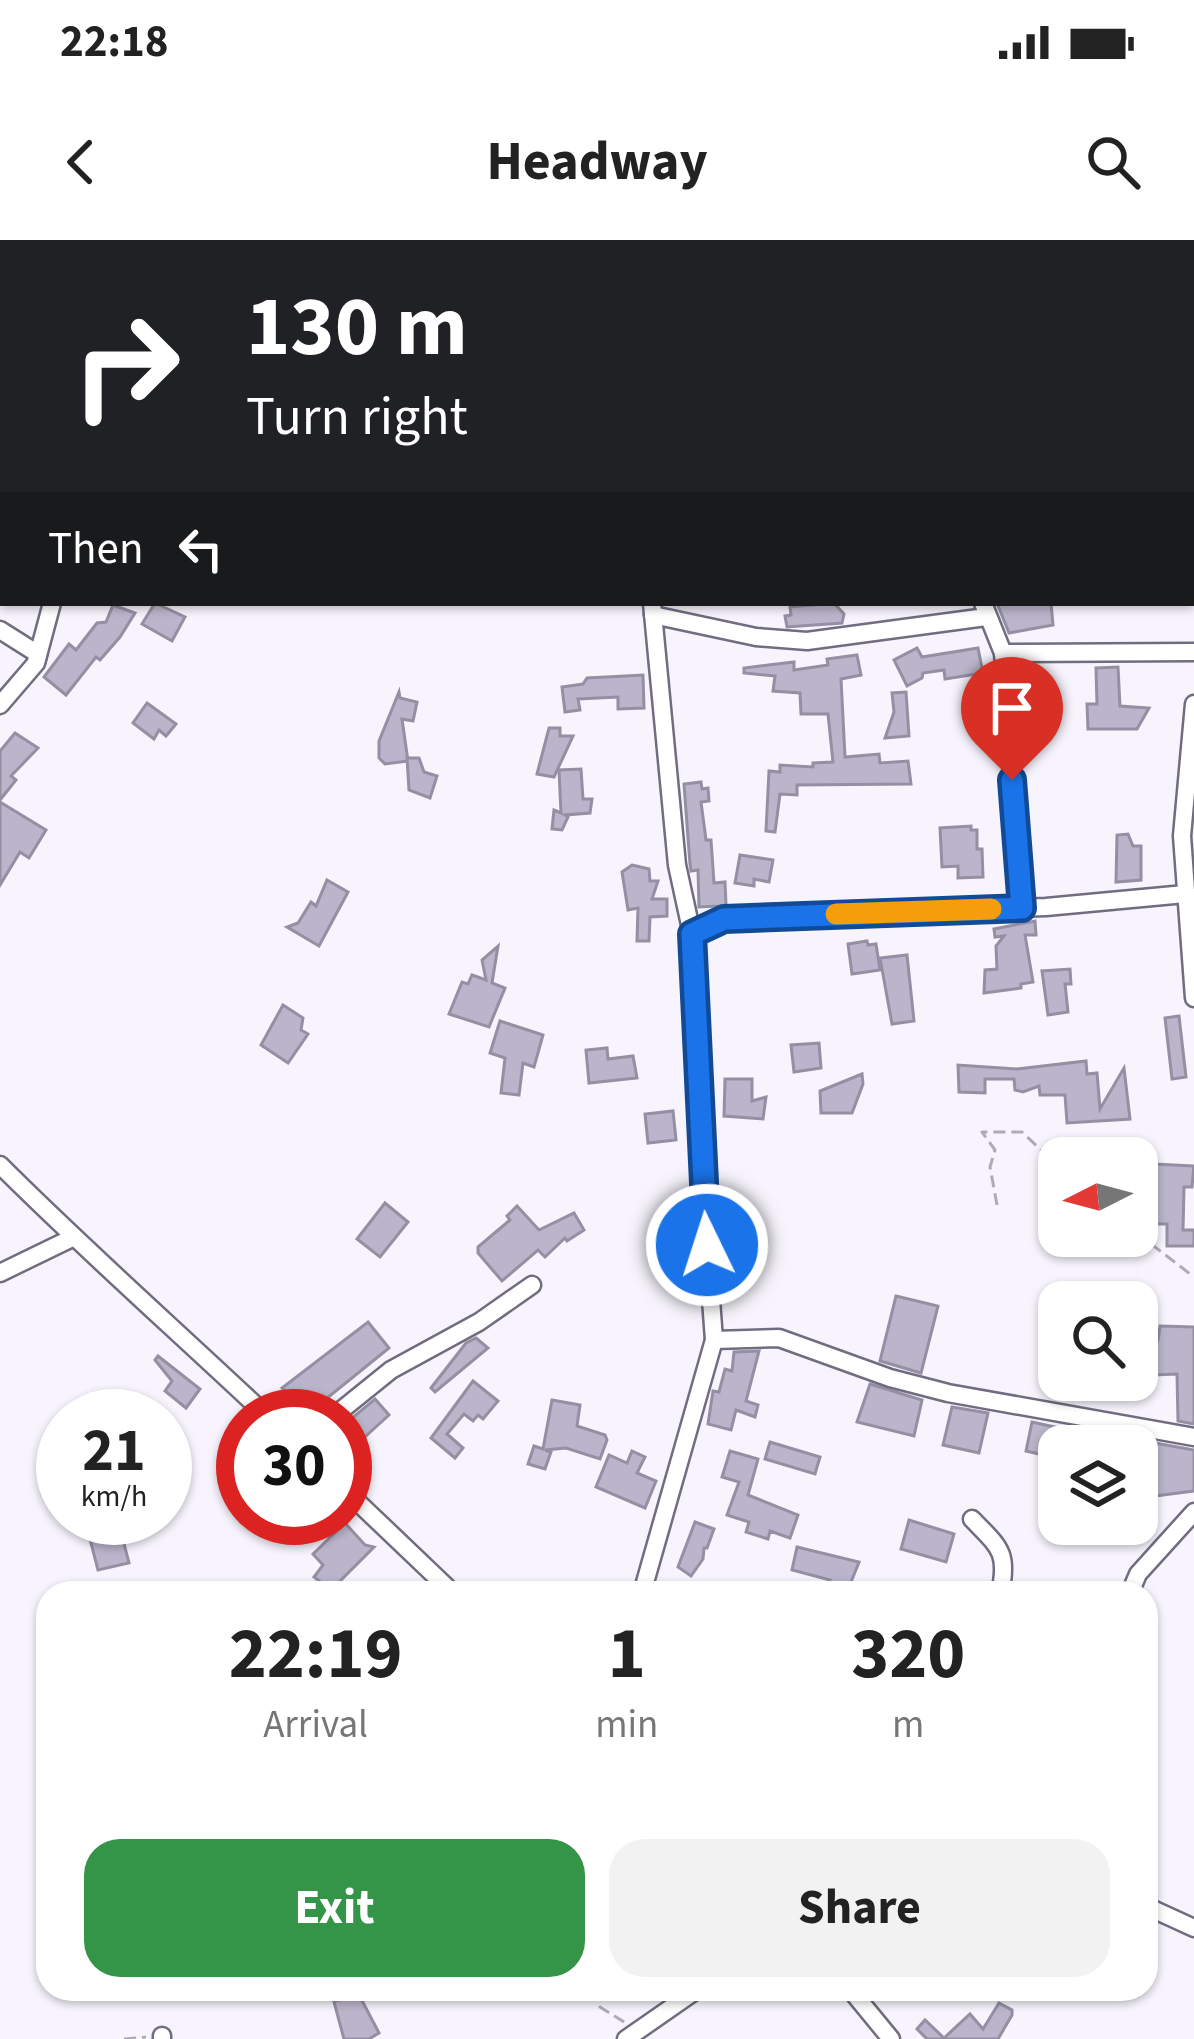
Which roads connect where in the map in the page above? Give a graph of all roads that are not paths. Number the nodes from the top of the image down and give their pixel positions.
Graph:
1 (51, 606) edge
2 (652, 609) edge
3 (984, 610) edge
4 (0, 630) edge
5 (1003, 652) junction
6 (1194, 652) edge
7 (36, 663) junction
8 (1194, 704) edge
9 (0, 705) edge
10 (1188, 896) edge
11 (1022, 908) junction
12 (692, 934) junction
13 (1194, 998) edge
14 (0, 1165) edge
15 (72, 1238) junction
16 (0, 1274) edge
17 (532, 1285) dead end
18 (714, 1340) junction
19 (239, 1389) edge
20 (367, 1389) edge
21 (1194, 1437) edge
22 (1194, 1511) edge
23 (372, 1516) edge
24 (972, 1519) dead end
25 (440, 1581) edge
26 (651, 1581) edge
27 (1002, 1581) edge
28 (1135, 1581) edge
29 (1158, 1912) edge
30 (1194, 1928) edge
31 (680, 2001) edge
32 (860, 2001) edge
33 (631, 2034) edge
34 (654, 2039) edge
35 (890, 2039) edge

1 - 7 street
2 - 3 street
2 - 12 street
3 - 5 street
4 - 7 street
5 - 6 street
5 - 11 street
7 - 9 street
8 - 10 street
10 - 11 street
10 - 13 street
11 - 12 street
12 - 18 street
14 - 15 street
15 - 16 street
15 - 19 street
17 - 20 street
18 - 21 street
18 - 26 street
22 - 28 street
23 - 25 street
24 - 27 street
29 - 30 street
31 - 33 street
32 - 35 street
33 - 34 street

